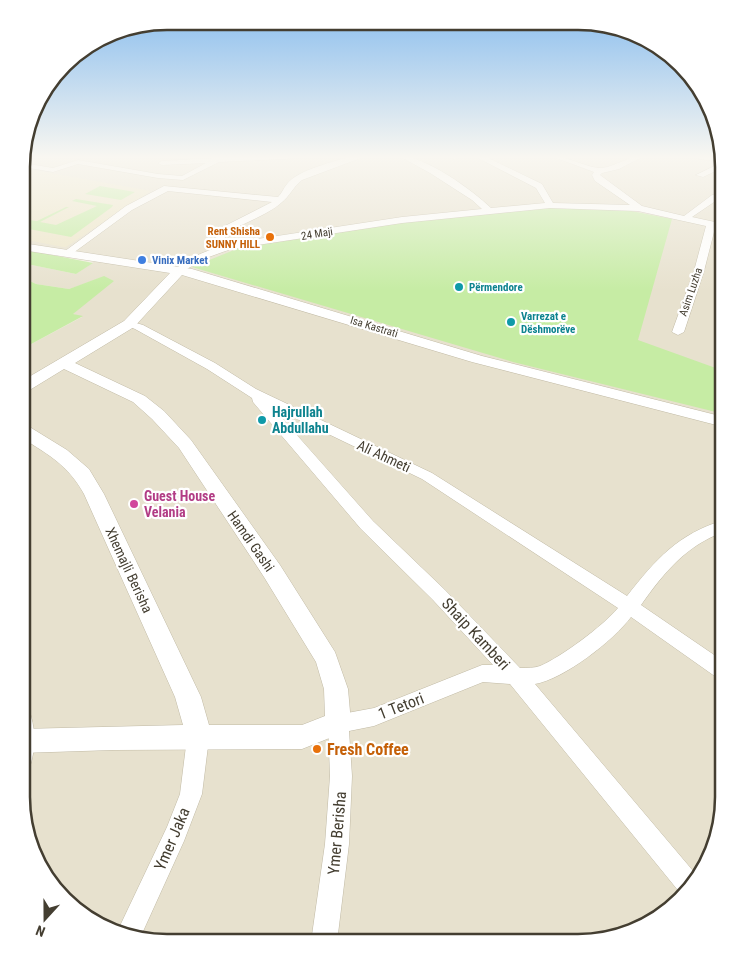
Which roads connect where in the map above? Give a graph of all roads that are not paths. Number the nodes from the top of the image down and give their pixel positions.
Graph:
1 (142, 201) edge
2 (278, 201) edge
3 (478, 201) edge
4 (548, 201) edge
5 (628, 201) edge
6 (708, 201) edge
7 (550, 205) junction
8 (638, 208) junction
9 (488, 210) junction
10 (686, 218) junction
11 (711, 224) junction
12 (715, 225) edge
13 (30, 247) edge
14 (220, 248) junction
15 (66, 254) junction
16 (180, 270) junction
17 (129, 324) junction
18 (678, 332) dead end
19 (64, 363) junction
20 (30, 383) edge
21 (251, 392) junction
22 (715, 420) edge
23 (30, 435) edge
24 (715, 528) edge
25 (629, 606) junction
26 (715, 665) edge
27 (514, 674) junction
28 (338, 723) junction
29 (198, 738) junction
30 (30, 747) edge
31 (686, 881) edge
32 (131, 929) edge
33 (325, 934) edge

1 - 15 street
2 - 14 street
3 - 9 street
4 - 7 street
5 - 8 street
6 - 10 street
7 - 8 street, 24 Maji
7 - 9 street, 24 Maji
8 - 10 street
9 - 14 street, 24 Maji
10 - 11 street
11 - 12 street
11 - 18 street, Asim Luzha
13 - 15 street, Isa Kastrati
14 - 16 street, 24 Maji
15 - 16 street, Isa Kastrati
16 - 17 street
16 - 22 street, Isa Kastrati
17 - 19 street
17 - 21 street, Ali Ahmeti
19 - 20 street
19 - 28 street, Hamdi Gashi
21 - 25 street, Ali Ahmeti
21 - 27 street, Shaip Kamberi
23 - 29 street, Xhemajli Berisha
24 - 25 street, 1 Tetori
25 - 26 street, Ali Ahmeti
25 - 27 street, 1 Tetori
27 - 28 street, 1 Tetori
27 - 31 street, Shaip Kamberi
28 - 29 street, 1 Tetori
28 - 33 street, Ymer Berisha
29 - 30 street, 1 Tetori
29 - 32 street, Ymer Jaka

